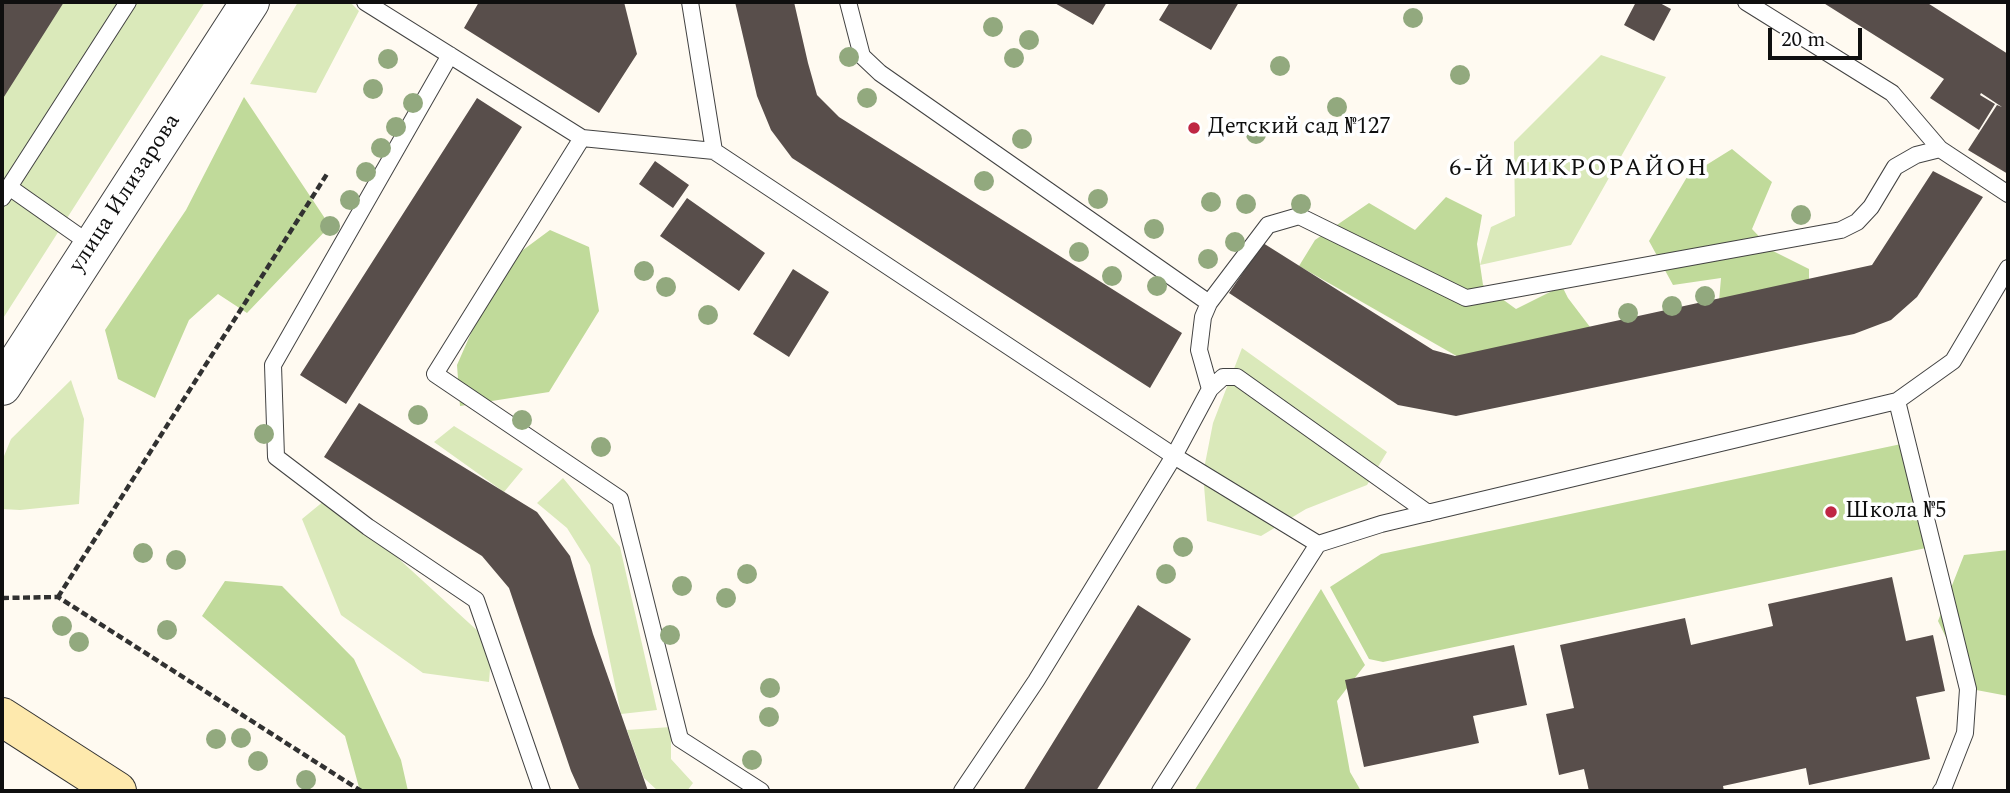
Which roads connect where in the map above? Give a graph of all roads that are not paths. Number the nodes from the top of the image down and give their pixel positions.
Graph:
1 (128, 2) edge
2 (250, 2) edge
3 (365, 2) edge
4 (690, 2) edge
5 (848, 2) edge
6 (1746, 2) edge
7 (383, 6) edge
8 (450, 55) junction
9 (582, 138) junction
10 (1940, 149) junction
11 (714, 151) junction
12 (5, 193) edge
13 (2008, 194) edge
14 (93, 246) junction
15 (2008, 268) edge
16 (1209, 303) junction
17 (2, 386) edge
18 (1210, 389) junction
19 (1897, 401) junction
20 (1174, 456) junction
21 (1428, 513) junction
22 (1318, 544) junction
23 (2, 717) edge
24 (117, 791) edge
25 (542, 791) edge
26 (761, 791) edge
27 (962, 791) edge
28 (1160, 791) edge
29 (1941, 791) edge

1 - 12 lane
2 - 14 street, улица Илизарова
3 - 7 lane
4 - 11 lane
5 - 16 lane
6 - 10 lane
7 - 8 lane
8 - 9 lane
8 - 25 lane
9 - 11 lane
9 - 26 lane
10 - 13 lane
10 - 16 lane
11 - 20 lane
12 - 14 lane
14 - 17 street, улица Илизарова
15 - 19 lane
16 - 18 lane
18 - 20 lane
18 - 21 lane
19 - 21 lane
19 - 29 lane
20 - 22 lane
20 - 27 lane
21 - 22 lane
22 - 28 lane
23 - 24 main road

